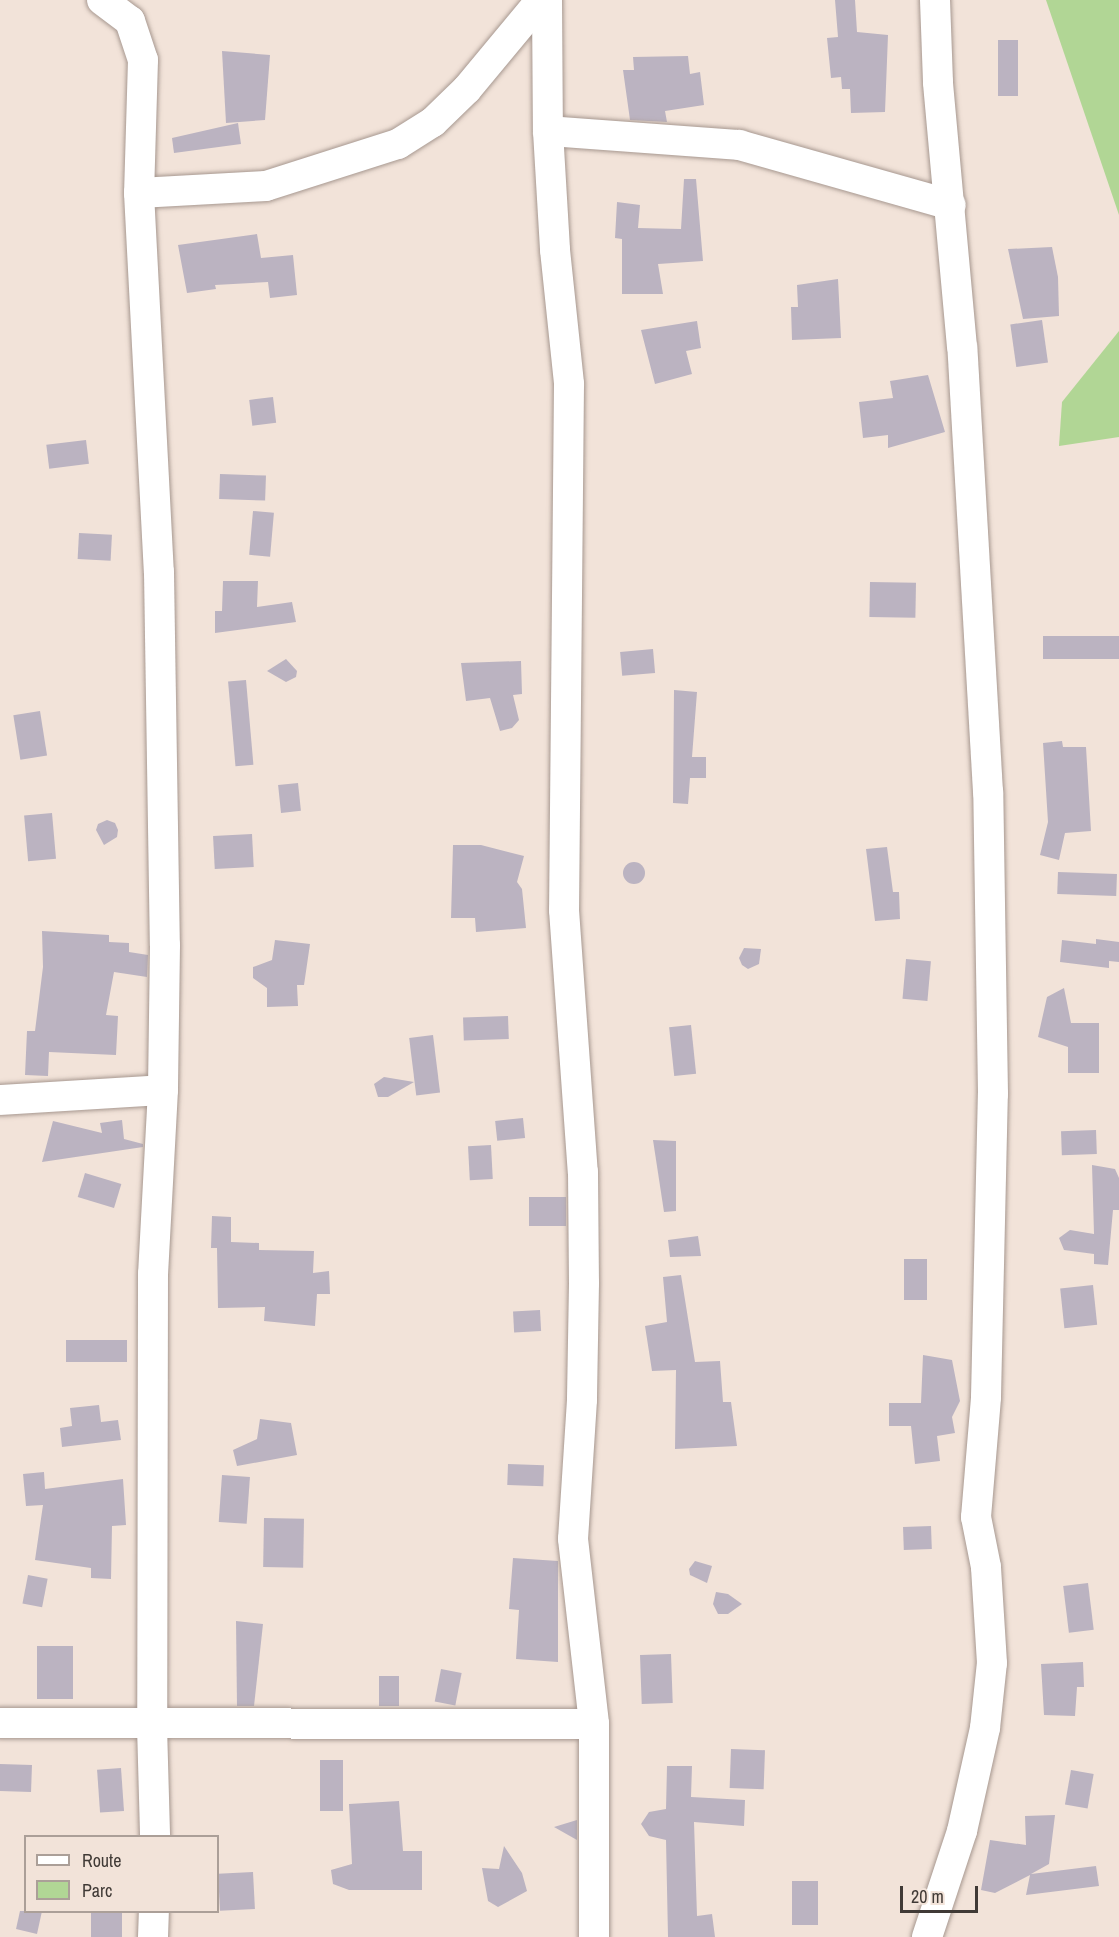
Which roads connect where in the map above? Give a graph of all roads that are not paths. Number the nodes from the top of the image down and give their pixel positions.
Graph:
1 (102, 0) edge
2 (541, 0) edge
3 (547, 0) edge
4 (935, 0) edge
5 (137, 10) edge
6 (548, 131) junction
7 (140, 193) junction
8 (951, 206) junction
9 (163, 1090) junction
10 (0, 1100) edge
11 (0, 1723) edge
12 (594, 1724) junction
13 (152, 1726) junction
14 (155, 1835) edge
15 (154, 1913) edge
16 (153, 1937) edge
17 (594, 1937) edge
18 (927, 1937) edge

1 - 5 street
2 - 7 street
3 - 6 street
4 - 8 street
5 - 7 street
6 - 8 street
6 - 12 street
7 - 9 street
8 - 18 street
9 - 10 street
9 - 13 street
11 - 13 street
12 - 13 street
12 - 17 street
13 - 14 street
15 - 16 street

